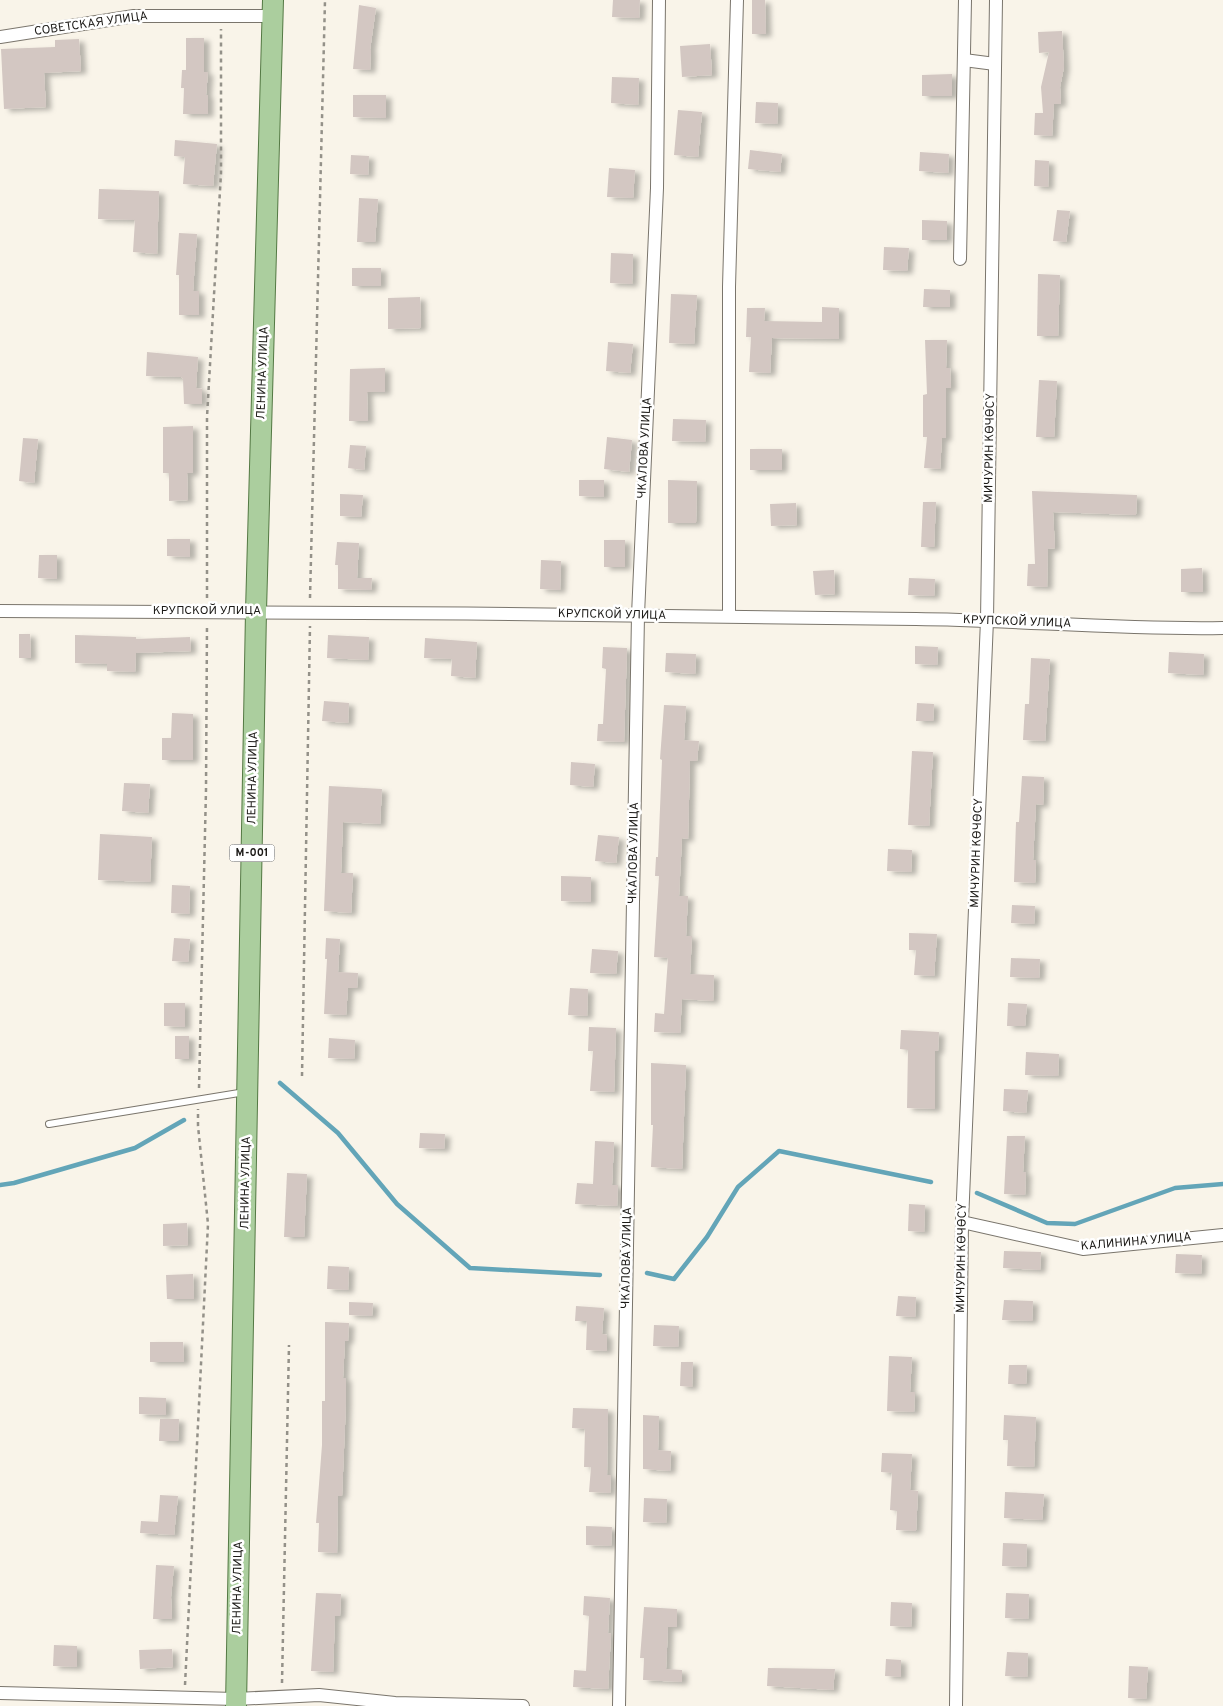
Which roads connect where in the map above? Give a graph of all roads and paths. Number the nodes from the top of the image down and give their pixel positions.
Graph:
1 (324, 0) edge
2 (658, 0) edge
3 (737, 0) edge
4 (964, 0) edge
5 (996, 0) edge
6 (273, 8) edge
7 (221, 15) junction
8 (0, 37) edge
9 (964, 60) junction
10 (995, 64) junction
11 (960, 259) dead end
12 (0, 611) edge
13 (207, 611) junction
14 (256, 611) junction
15 (310, 612) junction
16 (638, 615) junction
17 (729, 616) junction
18 (987, 620) junction
19 (1223, 628) edge
20 (302, 1076) dead end
21 (247, 1092) junction
22 (198, 1100) junction
23 (49, 1124) dead end
24 (962, 1222) junction
25 (1223, 1235) edge
26 (289, 1345) dead end
27 (0, 1692) edge
28 (184, 1697) junction
29 (281, 1697) junction
30 (236, 1702) edge
31 (520, 1706) edge
32 (619, 1706) edge
33 (956, 1706) edge

1 - 15 path
2 - 16 street, ЧКАЛОВА УЛИЦА
3 - 17 street
4 - 9 street
5 - 10 street, МИЧУРИН КӨЧӨСҮ
6 - 7 street, СОВЕТСКАЯ УЛИЦА
6 - 14 main road, ЛЕНИНА УЛИЦА / М-001
7 - 8 street, СОВЕТСКАЯ УЛИЦА
7 - 13 path
9 - 10 street
9 - 11 street
10 - 18 street, МИЧУРИН КӨЧӨСҮ
12 - 13 street, КРУПСКОЙ УЛИЦА
13 - 14 street, КРУПСКОЙ УЛИЦА
13 - 22 path
14 - 15 street, КРУПСКОЙ УЛИЦА
14 - 21 main road, ЛЕНИНА УЛИЦА / М-001
15 - 16 street, КРУПСКОЙ УЛИЦА
15 - 20 path
16 - 17 street, КРУПСКОЙ УЛИЦА
16 - 32 street, ЧКАЛОВА УЛИЦА
17 - 18 street, КРУПСКОЙ УЛИЦА
18 - 19 street, КРУПСКОЙ УЛИЦА
18 - 24 street, МИЧУРИН КӨЧӨСҮ
21 - 22 lane
21 - 30 main road, ЛЕНИНА УЛИЦА / М-001
22 - 23 lane
22 - 28 path
24 - 25 street, КАЛИНИНА УЛИЦА
24 - 33 street, МИЧУРИН КӨЧӨСҮ
26 - 29 path
27 - 28 street
28 - 30 street
29 - 30 street
29 - 31 street

